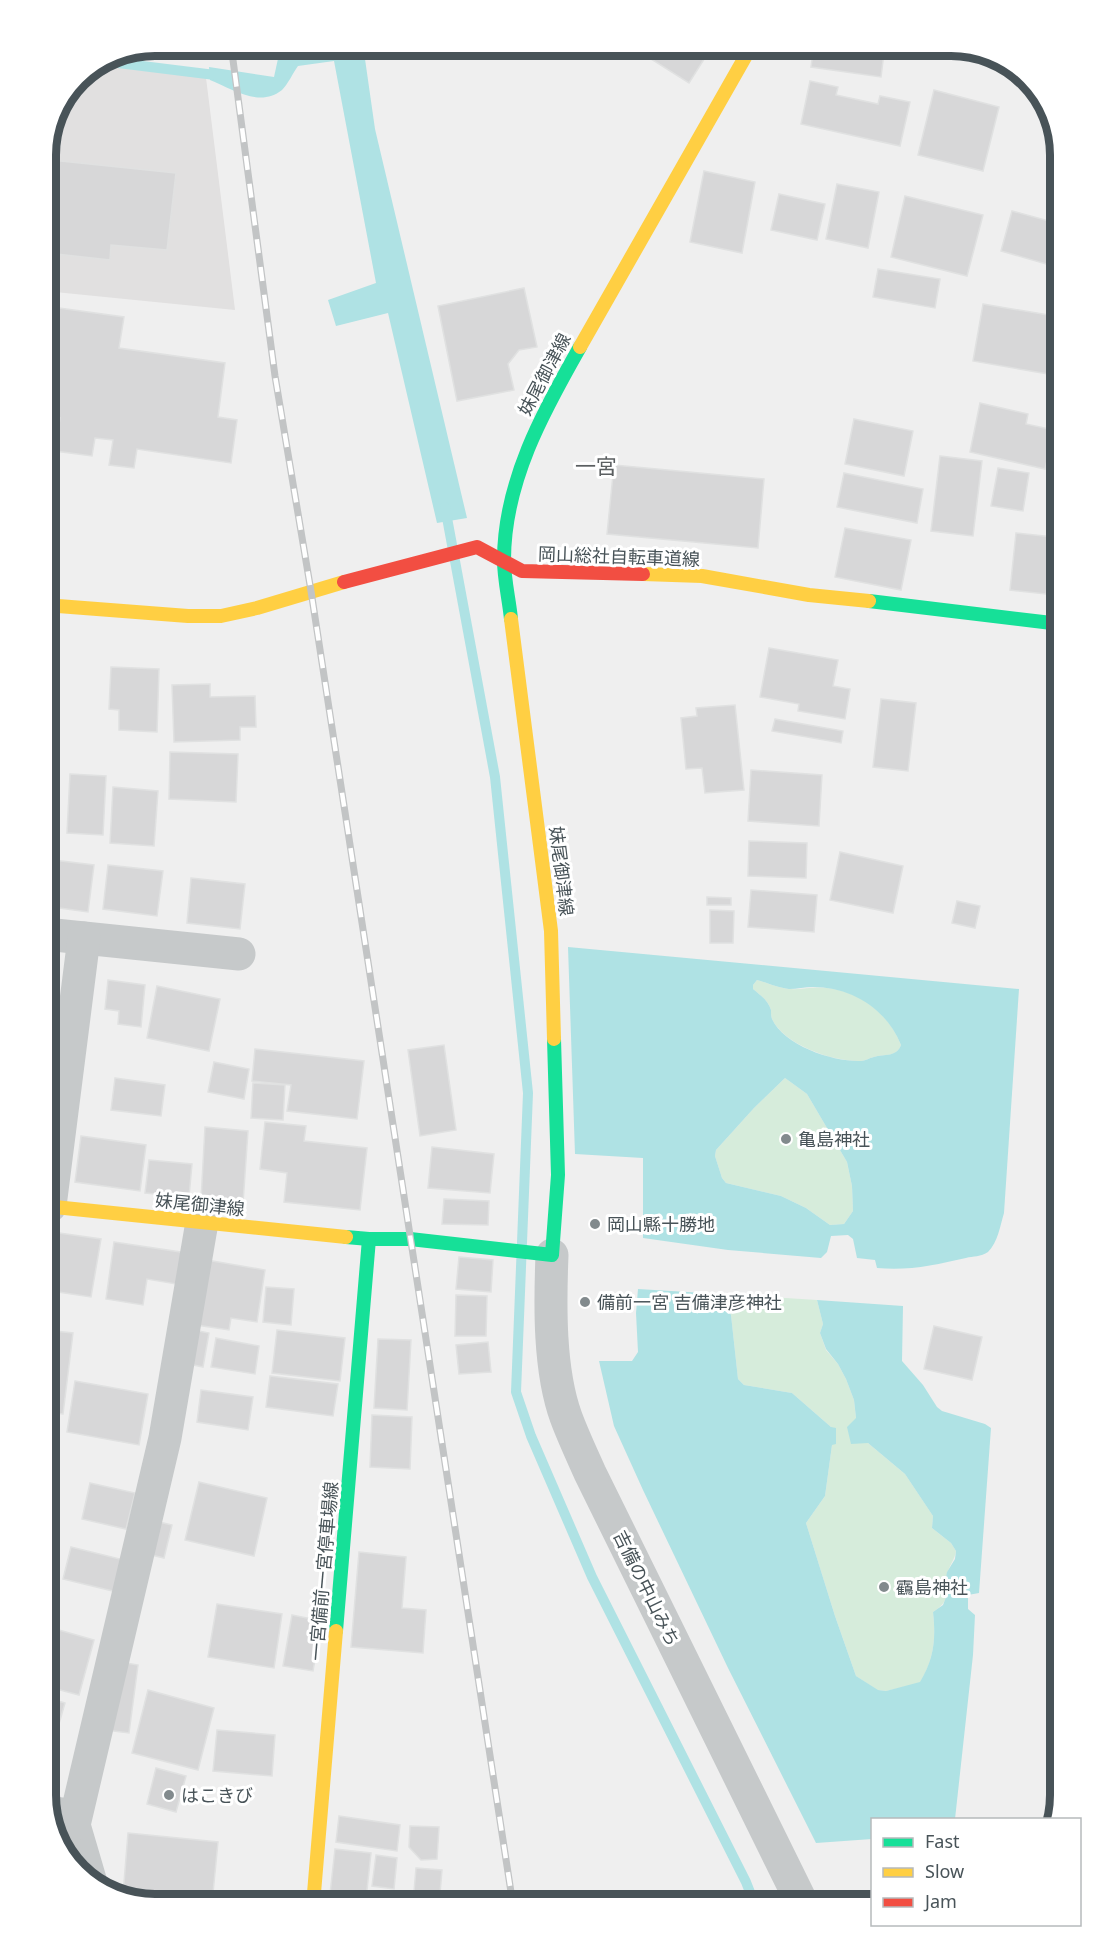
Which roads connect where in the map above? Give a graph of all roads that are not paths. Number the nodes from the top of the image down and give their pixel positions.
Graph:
1 (746, 56) edge
2 (504, 561) junction
3 (56, 606) edge
4 (1050, 623) edge
5 (56, 935) edge
6 (84, 938) junction
7 (239, 954) dead end
8 (56, 1146) edge
9 (56, 1207) edge
10 (202, 1222) junction
11 (369, 1239) junction
12 (544, 1254) junction
13 (62, 1819) edge
14 (82, 1863) edge
15 (314, 1894) edge
16 (798, 1894) edge

1 - 2 main road, 妹尾御津線
2 - 3 main road, 岡山総社自転車道線
2 - 4 main road, 岡山総社自転車道線
2 - 12 main road, 妹尾御津線
5 - 6 street
6 - 7 street
6 - 8 street
9 - 10 main road, 妹尾御津線
10 - 11 main road, 妹尾御津線
10 - 13 street
11 - 12 main road, 妹尾御津線
11 - 15 main road, 一宮備前一宮停車場線
12 - 16 street, 吉備の中山みち
13 - 14 street

